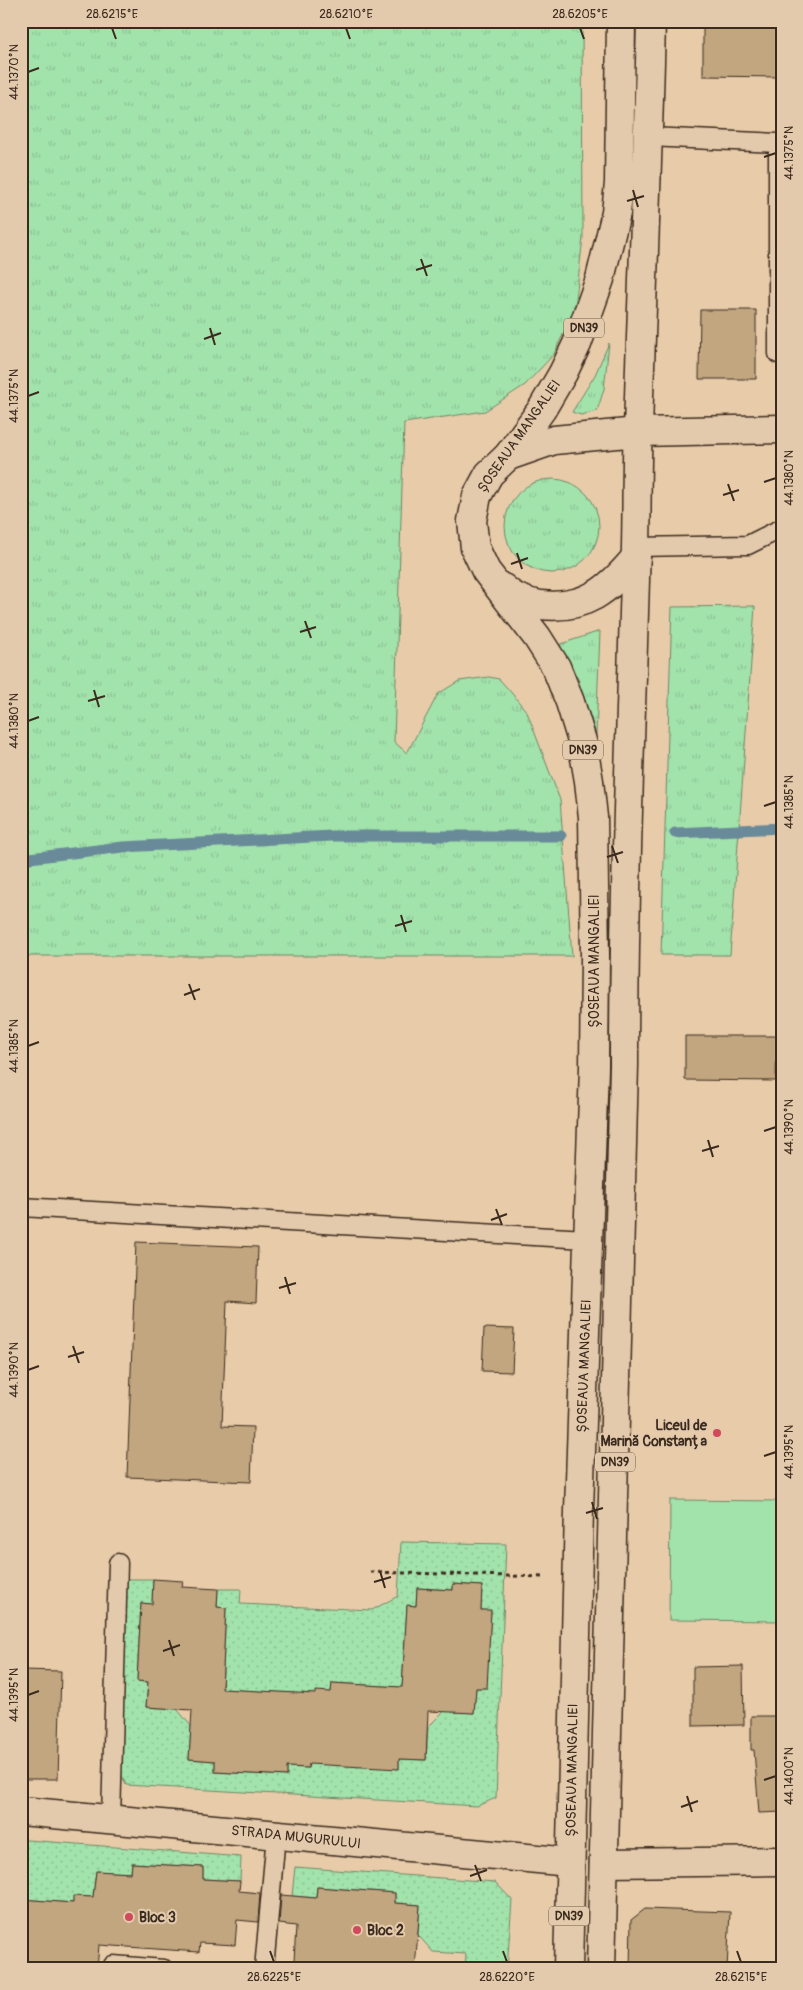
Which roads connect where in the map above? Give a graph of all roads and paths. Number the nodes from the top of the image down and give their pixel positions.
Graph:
1 (621, 21) edge
2 (651, 21) edge
3 (649, 137) junction
4 (778, 354) dead end
5 (782, 429) edge
6 (638, 432) junction
7 (508, 456) junction
8 (782, 528) edge
9 (636, 552) junction
10 (486, 571) junction
11 (21, 1207) edge
12 (588, 1240) junction
13 (118, 1563) dead end
14 (370, 1572) dead end
15 (553, 1577) dead end
16 (21, 1811) edge
17 (111, 1819) junction
18 (276, 1835) junction
19 (782, 1861) edge
20 (570, 1862) junction
21 (604, 1863) junction
22 (114, 1965) dead end
23 (164, 1969) edge
24 (264, 1969) edge
25 (568, 1969) edge
26 (601, 1969) edge

1 - 7 main road, ȘOSEAUA MANGALIEI / DN39
2 - 3 main road, DN39
3 - 4 lane
3 - 6 main road, DN39
5 - 6 main road
6 - 7 main road, DN39
6 - 9 main road, DN39
7 - 10 main road, ȘOSEAUA MANGALIEI / DN39
8 - 9 lane
9 - 10 main road, DN39
9 - 21 main road, DN39
10 - 12 main road, ȘOSEAUA MANGALIEI / DN39
11 - 12 lane
12 - 20 main road, ȘOSEAUA MANGALIEI / DN39
13 - 17 lane
14 - 15 path
16 - 17 main road, STRADA MUGURULUI
17 - 18 main road, STRADA MUGURULUI
18 - 20 main road, STRADA MUGURULUI
18 - 24 lane
19 - 21 main road
20 - 25 main road, ȘOSEAUA MANGALIEI / DN39
21 - 26 main road, DN39
22 - 23 lane

